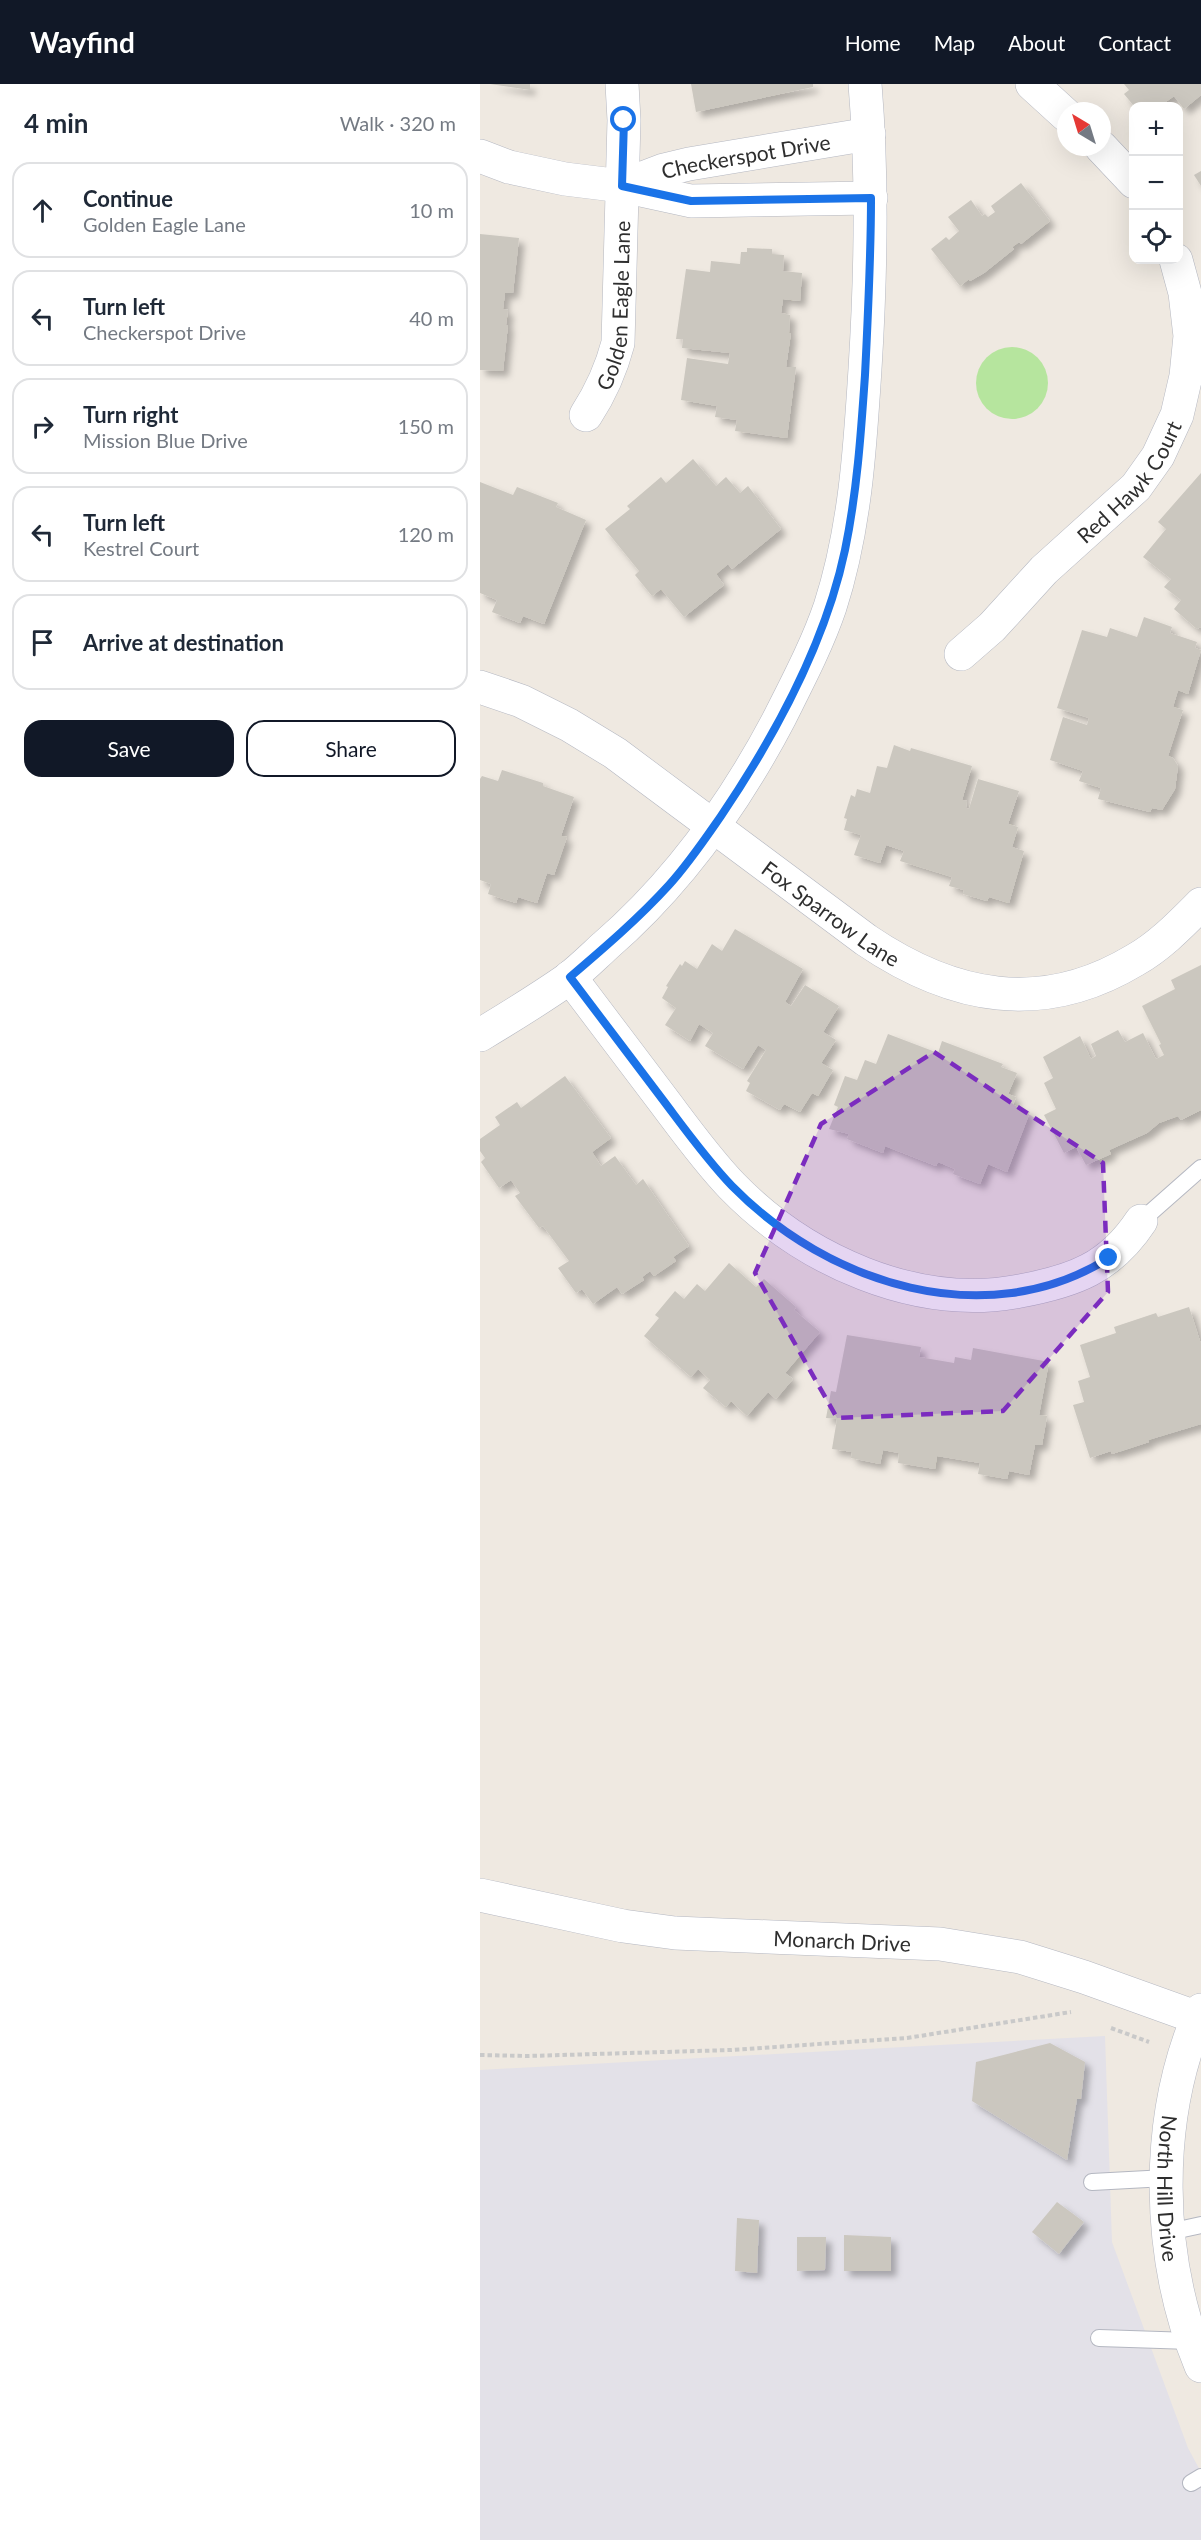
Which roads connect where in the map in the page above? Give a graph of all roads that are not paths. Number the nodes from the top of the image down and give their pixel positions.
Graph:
1 (622, 84) edge
2 (866, 84) edge
3 (1032, 84) edge
4 (1057, 107) edge
5 (870, 134) junction
6 (480, 156) edge
7 (1109, 156) edge
8 (1129, 177) edge
9 (622, 186) junction
10 (871, 198) junction
11 (1177, 264) edge
12 (586, 414) dead end
13 (961, 654) dead end
14 (480, 687) edge
15 (713, 827) junction
16 (1201, 904) edge
17 (570, 977) junction
18 (480, 1035) edge
19 (1201, 1168) edge
20 (1141, 1221) joint
21 (480, 1895) edge
22 (1199, 2014) edge
23 (1166, 2178) junction
24 (1092, 2182) dead end
25 (1201, 2225) edge
26 (1168, 2232) junction
27 (1099, 2338) dead end
28 (1196, 2354) edge

1 - 9 street, Golden Eagle Lane
2 - 5 street
3 - 4 street
5 - 9 street, Checkerspot Drive
5 - 10 street
6 - 9 street, Checkerspot Drive
7 - 8 street
9 - 10 street, Checkerspot Drive
9 - 12 street, Golden Eagle Lane
10 - 15 street
11 - 13 street, Red Hawk Court
14 - 15 street, Fox Sparrow Lane
15 - 16 street, Fox Sparrow Lane
15 - 17 street
17 - 18 street
17 - 20 street
19 - 20 lane
21 - 22 street, Monarch Drive
22 - 23 street, North Hill Drive
23 - 24 lane
23 - 26 street, North Hill Drive
25 - 26 lane
26 - 28 street, North Hill Drive
27 - 28 lane

